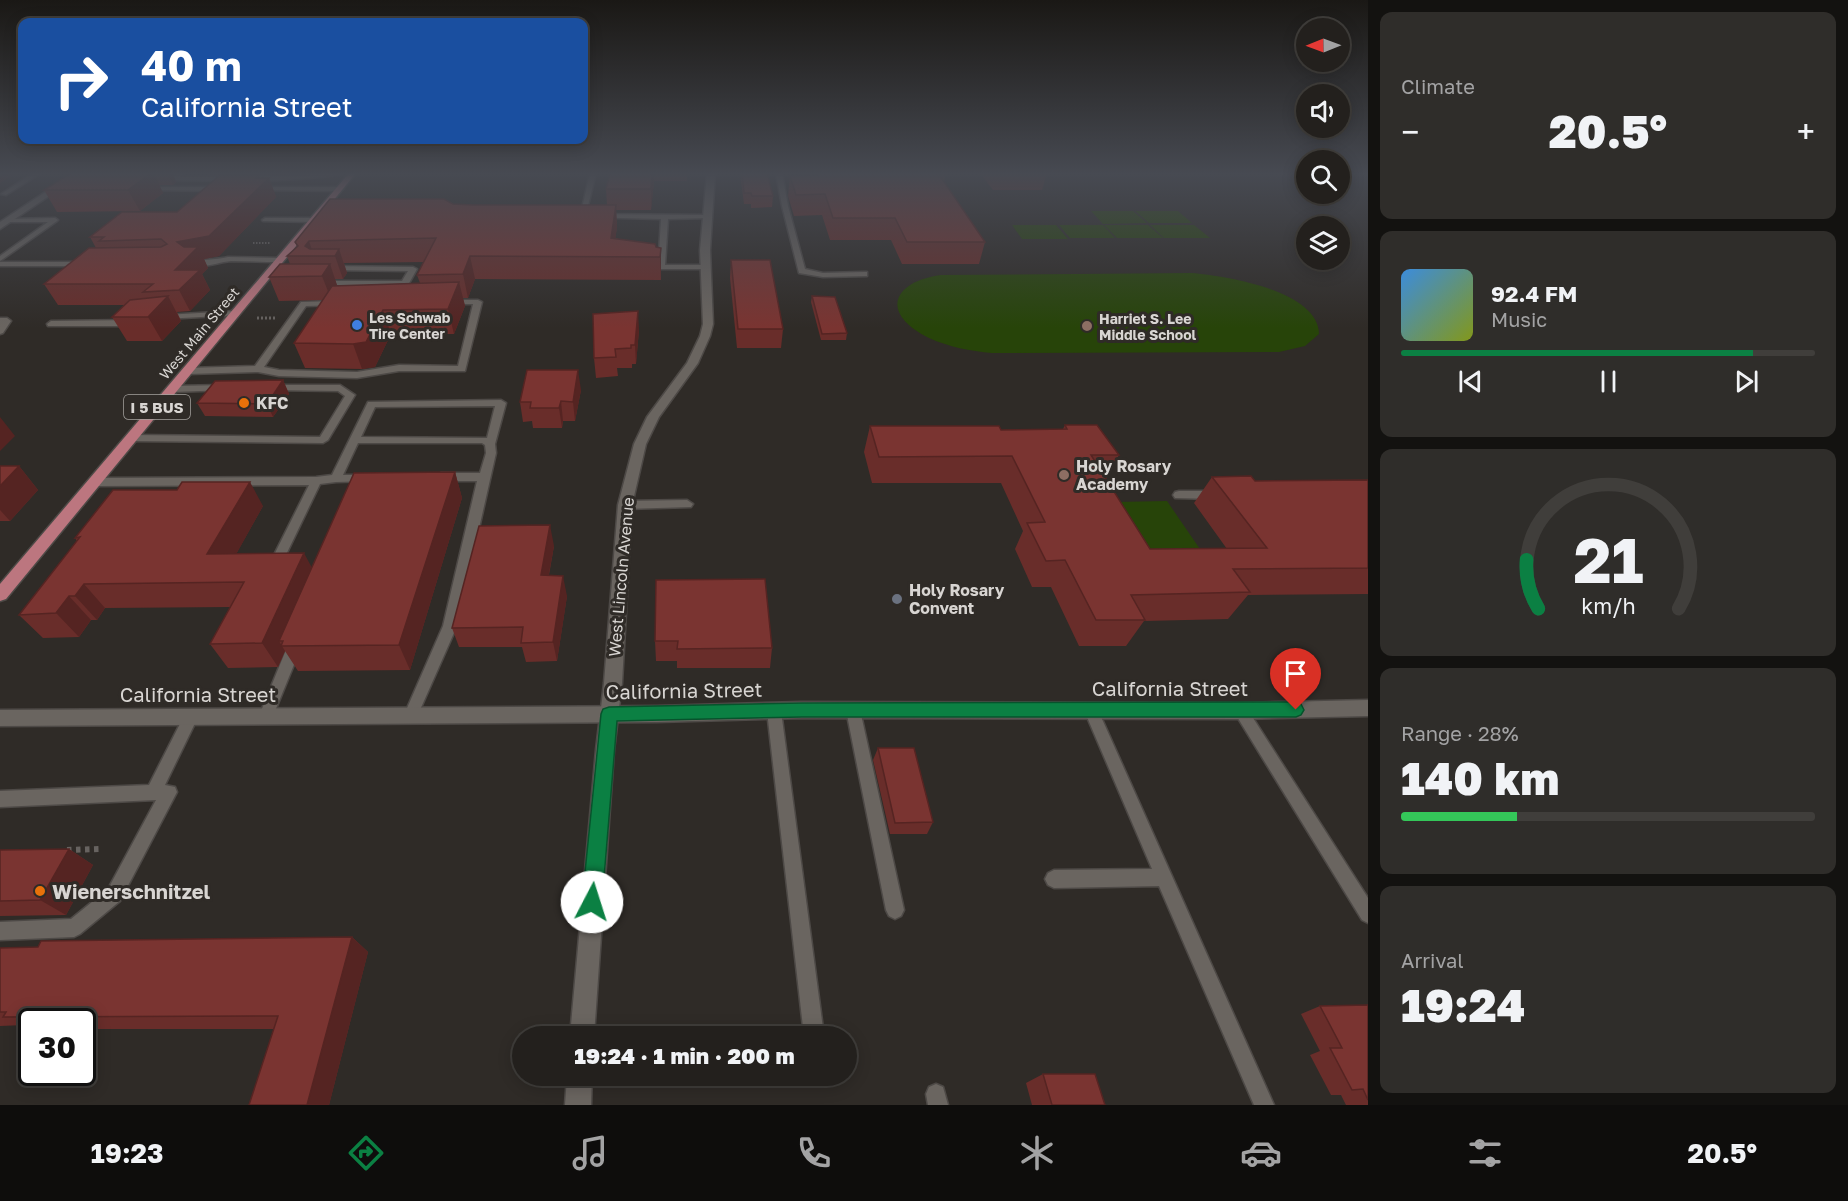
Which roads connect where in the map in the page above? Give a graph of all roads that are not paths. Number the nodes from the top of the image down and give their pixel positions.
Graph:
1 (37, 225) edge
2 (49, 225) edge
3 (311, 225) edge
4 (664, 225) edge
5 (707, 225) edge
6 (791, 225) edge
7 (0, 250) edge
8 (0, 262) edge
9 (193, 263) edge
10 (97, 264) edge
11 (280, 265) junction
12 (705, 267) junction
13 (320, 268) edge
14 (864, 274) dead end
15 (277, 283) edge
16 (309, 283) edge
17 (260, 284) junction
18 (443, 302) edge
19 (351, 303) edge
20 (235, 313) junction
21 (151, 318) edge
22 (0, 321) edge
23 (140, 321) edge
24 (51, 324) dead end
25 (0, 331) edge
26 (258, 369) junction
27 (188, 371) junction
28 (173, 388) junction
29 (237, 388) edge
30 (260, 388) edge
31 (132, 438) junction
32 (354, 440) junction
33 (490, 444) junction
34 (427, 477) edge
35 (336, 478) junction
36 (316, 481) junction
37 (483, 481) junction
38 (95, 482) junction
39 (357, 495) edge
40 (1179, 495) dead end
41 (1226, 495) edge
42 (687, 504) dead end
43 (625, 505) junction
44 (277, 561) edge
45 (0, 595) edge
46 (300, 634) edge
47 (1368, 708) edge
48 (853, 710) junction
49 (1091, 710) junction
50 (774, 711) junction
51 (1241, 711) junction
52 (609, 714) junction
53 (411, 715) junction
54 (266, 716) junction
55 (191, 717) junction
56 (0, 718) edge
57 (153, 793) junction
58 (0, 799) edge
59 (1164, 877) junction
60 (1054, 879) dead end
61 (895, 910) dead end
62 (1368, 914) edge
63 (0, 931) edge
64 (583, 1026) edge
65 (813, 1026) edge
66 (579, 1086) edge
67 (578, 1105) edge
68 (1264, 1105) edge

1 - 7 lane
2 - 8 lane
3 - 11 main road, West Main Street / I 5 BUS
4 - 12 lane
5 - 12 street, West Lincoln Avenue
6 - 14 lane
8 - 10 lane
9 - 11 lane
11 - 17 main road, West Main Street / I 5 BUS
12 - 43 street, West Lincoln Avenue
13 - 16 lane
15 - 17 lane
17 - 20 main road, West Main Street / I 5 BUS
18 - 26 lane
19 - 26 lane
20 - 21 lane
20 - 27 main road, West Main Street / I 5 BUS
22 - 25 lane
23 - 24 lane
26 - 27 lane
27 - 28 main road, West Main Street / I 5 BUS
28 - 29 lane
28 - 31 main road, West Main Street / I 5 BUS
30 - 31 lane
31 - 38 main road, West Main Street / I 5 BUS
32 - 33 lane
32 - 33 lane
32 - 35 lane
33 - 37 lane
34 - 37 lane
35 - 36 lane
35 - 39 lane
36 - 38 lane
36 - 44 lane
37 - 53 lane
38 - 45 main road, West Main Street / I 5 BUS
40 - 41 lane
42 - 43 lane
43 - 52 street, West Lincoln Avenue
46 - 54 lane
47 - 51 street, California Street
48 - 49 street, California Street
48 - 50 street, California Street
48 - 61 lane
49 - 51 street, California Street
49 - 59 lane
50 - 52 street, California Street
50 - 65 lane
51 - 62 lane
52 - 53 street, California Street
52 - 64 street, West Lincoln Avenue
53 - 54 street, California Street
54 - 55 street, California Street
55 - 56 street, California Street
55 - 57 lane
57 - 58 lane
57 - 63 lane
59 - 60 lane
59 - 68 lane
66 - 67 street

